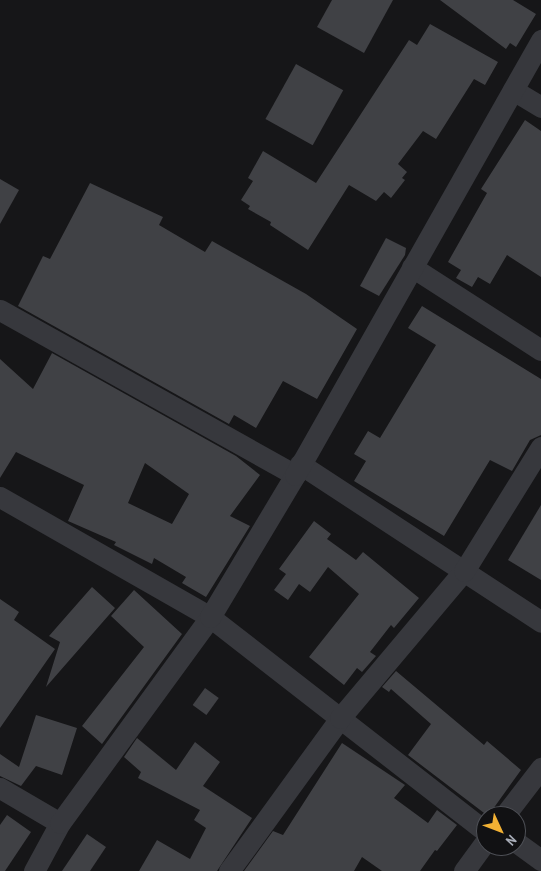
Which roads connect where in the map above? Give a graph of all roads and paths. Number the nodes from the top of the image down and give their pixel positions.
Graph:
1 (541, 40) edge
2 (513, 90) junction
3 (541, 108) edge
4 (412, 267) junction
5 (0, 310) edge
6 (541, 350) edge
7 (541, 447) edge
8 (298, 470) junction
9 (0, 497) edge
10 (464, 572) junction
11 (210, 617) junction
12 (541, 622) edge
13 (340, 718) junction
14 (541, 768) edge
15 (0, 788) edge
16 (512, 806) edge
17 (60, 824) junction
18 (476, 824) edge
19 (526, 849) edge
20 (476, 855) edge
21 (541, 860) edge
22 (34, 871) edge
23 (229, 871) edge
24 (464, 871) edge

1 - 2 street
2 - 3 street
2 - 4 street
4 - 6 street
4 - 8 street
5 - 8 street
7 - 10 street
8 - 10 street
8 - 11 street
9 - 11 street
10 - 12 street
10 - 13 street
11 - 13 street
11 - 17 street
13 - 18 street
13 - 23 street
14 - 16 street
15 - 17 street
17 - 22 street
19 - 21 street
20 - 24 street

